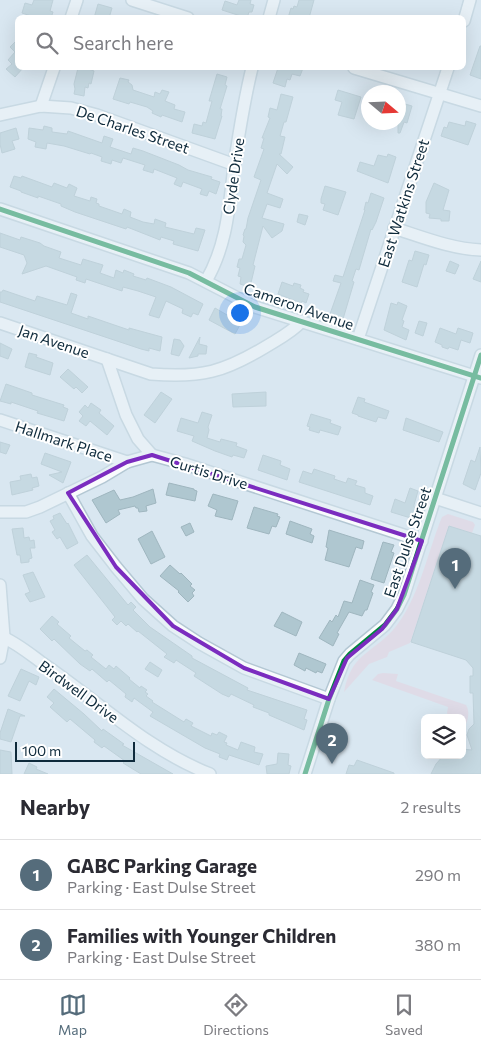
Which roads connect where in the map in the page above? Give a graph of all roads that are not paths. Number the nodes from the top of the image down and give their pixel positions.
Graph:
1 (77, 0) edge
2 (132, 0) edge
3 (274, 0) edge
4 (470, 0) edge
5 (72, 15) edge
6 (179, 15) edge
7 (270, 15) edge
8 (466, 15) edge
9 (53, 70) edge
10 (252, 70) edge
11 (361, 70) edge
12 (447, 70) edge
13 (440, 93) junction
14 (41, 106) junction
15 (481, 106) edge
16 (0, 115) edge
17 (235, 165) junction
18 (0, 209) edge
19 (394, 228) junction
20 (481, 250) edge
21 (206, 281) junction
22 (302, 321) junction
23 (0, 323) edge
24 (358, 339) junction
25 (481, 355) edge
26 (107, 359) junction
27 (478, 377) edge
28 (0, 420) edge
29 (152, 455) junction
30 (127, 462) junction
31 (68, 493) junction
32 (436, 498) junction
33 (0, 512) edge
34 (481, 513) edge
35 (422, 541) junction
36 (0, 585) edge
37 (2, 636) edge
38 (0, 658) edge
39 (329, 699) junction
40 (210, 774) edge
41 (305, 774) edge

1 - 5 street
2 - 6 street
3 - 7 street
4 - 8 street
9 - 14 street
10 - 17 street, Clyde Drive
11 - 13 street
12 - 13 street, East Watkins Street
13 - 15 street
13 - 19 street, East Watkins Street
14 - 16 street, De Charles Street
14 - 17 street, De Charles Street
17 - 21 street, Clyde Drive
18 - 21 street, Cameron Avenue
19 - 20 street
19 - 24 street, East Watkins Street
21 - 22 street, Cameron Avenue
22 - 24 street, Cameron Avenue
22 - 26 street, Jan Avenue
23 - 26 street, Jan Avenue
24 - 27 street, Cameron Avenue
25 - 27 street, East Dulse Street
26 - 29 street, Jan Avenue
27 - 32 street, East Dulse Street
28 - 30 street, Hallmark Place
29 - 30 street, Curtis Drive
29 - 35 street, Curtis Drive
30 - 31 street, Curtis Drive
31 - 33 street, Curtis Drive
31 - 39 street
32 - 34 street
32 - 35 street, East Dulse Street
35 - 39 street, East Dulse Street
36 - 37 street
37 - 38 street
37 - 40 street, Birdwell Drive
39 - 41 street, East Dulse Street

